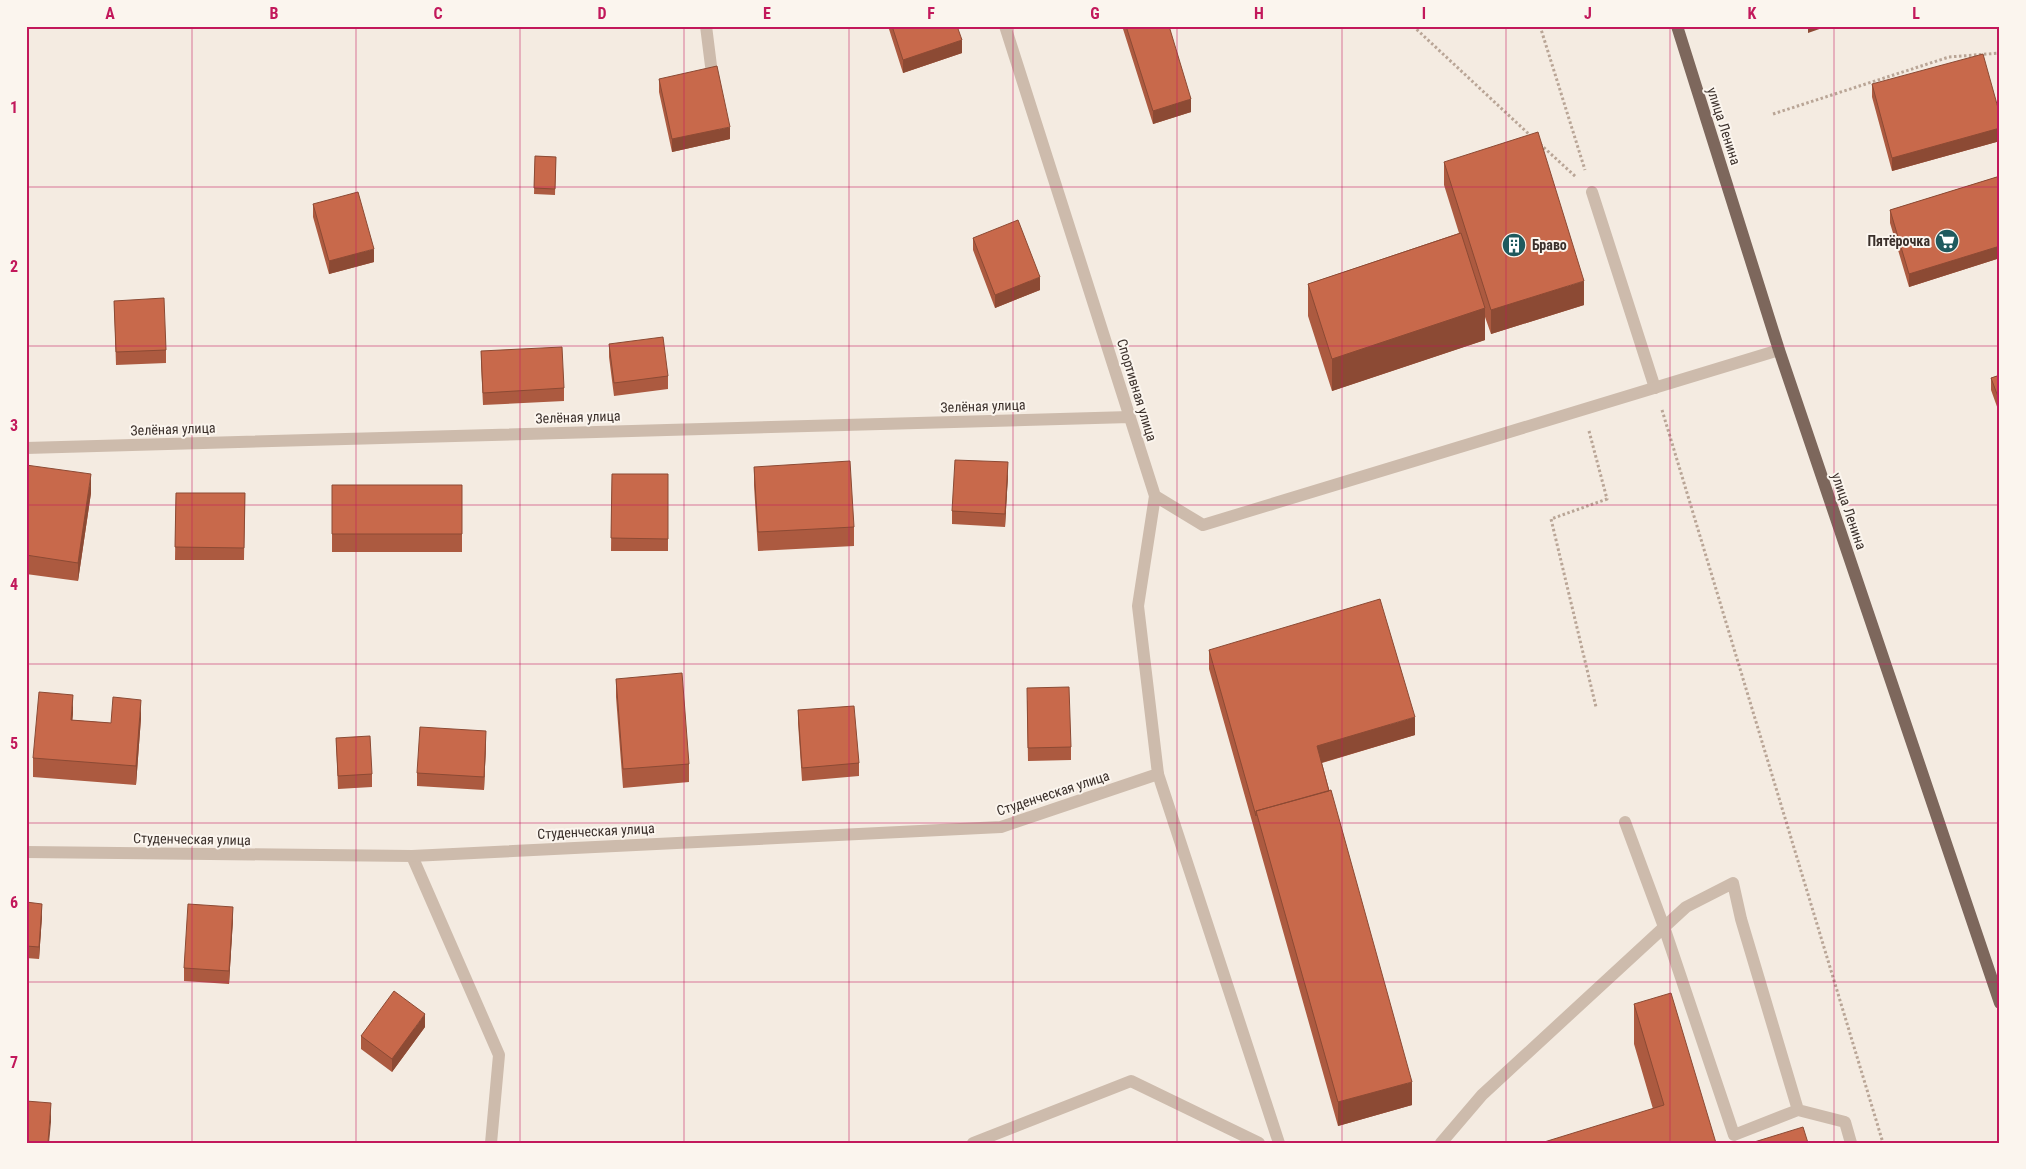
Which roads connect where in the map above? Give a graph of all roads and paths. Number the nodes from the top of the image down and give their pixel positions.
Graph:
1 (706, 26) edge
2 (1005, 26) edge
3 (1414, 26) edge
4 (1540, 26) edge
5 (1676, 26) edge
6 (2000, 53) edge
7 (712, 66) edge
8 (1774, 114) dead end
9 (1592, 192) junction
10 (1779, 350) junction
11 (1655, 388) junction
12 (1584, 410) junction
13 (1130, 417) junction
14 (26, 448) edge
15 (1155, 496) junction
16 (1596, 707) dead end
17 (1158, 774) junction
18 (1625, 822) dead end
19 (26, 852) edge
20 (412, 856) junction
21 (1664, 928) junction
22 (2000, 1003) edge
23 (1798, 1110) junction
24 (491, 1143) edge
25 (972, 1143) edge
26 (1259, 1143) edge
27 (1279, 1143) edge
28 (1441, 1143) edge
29 (1851, 1143) edge
30 (1883, 1143) edge

1 - 7 street
2 - 13 street, Спортивная улица
3 - 9 path
4 - 9 path
5 - 10 main road, улица Ленина
6 - 8 path
9 - 11 street
10 - 11 street
10 - 22 main road, улица Ленина
11 - 12 street
11 - 30 path
12 - 15 street
12 - 16 path
13 - 14 street, Зелёная улица
13 - 15 street, Спортивная улица
15 - 17 street, Спортивная улица
17 - 20 street, Студенческая улица
17 - 27 street, Спортивная улица
18 - 21 street
19 - 20 street, Студенческая улица
20 - 24 street
21 - 23 street
21 - 23 street
21 - 28 street
23 - 29 street
25 - 26 street

